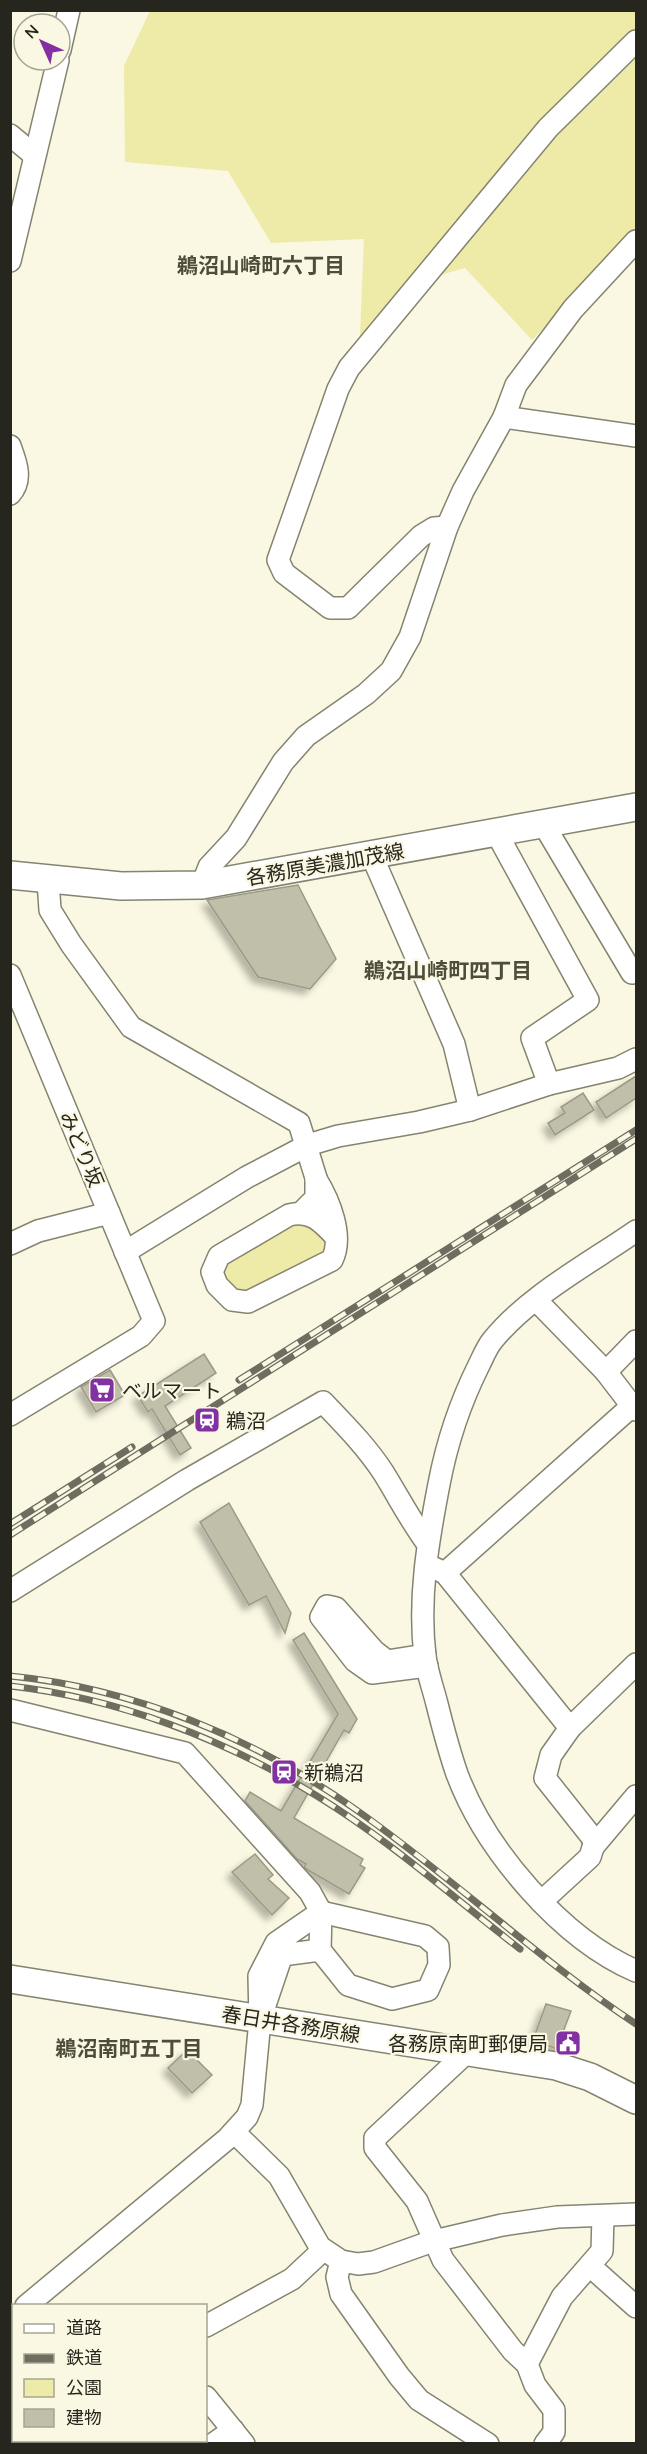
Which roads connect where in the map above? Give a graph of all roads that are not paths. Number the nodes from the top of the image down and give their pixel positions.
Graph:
1 (636, 41) edge
2 (55, 72) edge
3 (10, 135) edge
4 (34, 155) junction
5 (636, 241) edge
6 (11, 257) edge
7 (504, 417) junction
8 (636, 436) edge
9 (10, 447) edge
10 (10, 494) edge
11 (447, 527) junction
12 (636, 807) edge
13 (544, 825) junction
14 (496, 832) junction
15 (372, 856) junction
16 (10, 875) edge
17 (48, 880) junction
18 (201, 885) junction
19 (636, 972) edge
20 (10, 975) edge
21 (636, 1059) edge
22 (549, 1084) junction
23 (470, 1110) junction
24 (308, 1145) junction
25 (316, 1178) junction
26 (302, 1212) junction
27 (109, 1213) junction
28 (636, 1231) edge
29 (336, 1236) junction
30 (10, 1244) edge
31 (125, 1252) junction
32 (536, 1300) junction
33 (636, 1341) edge
34 (606, 1372) junction
35 (634, 1408) edge
36 (10, 1415) edge
37 (426, 1553) junction
38 (445, 1573) junction
39 (10, 1591) edge
40 (426, 1660) junction
41 (636, 1664) edge
42 (10, 1710) edge
43 (570, 1728) junction
44 (636, 1796) edge
45 (593, 1846) junction
46 (541, 1902) junction
47 (321, 1912) junction
48 (320, 1950) junction
49 (636, 1971) edge
50 (10, 1978) edge
51 (260, 2020) junction
52 (466, 2053) junction
53 (636, 2100) edge
54 (234, 2132) junction
55 (636, 2214) edge
56 (603, 2216) junction
57 (434, 2241) junction
58 (323, 2250) junction
59 (341, 2261) junction
60 (590, 2266) junction
61 (28, 2304) edge
62 (636, 2307) edge
63 (207, 2325) edge
64 (527, 2364) junction
65 (207, 2398) edge
66 (238, 2437) edge
67 (213, 2444) edge
68 (488, 2444) edge
69 (545, 2444) edge

1 - 11 street
2 - 4 street
3 - 4 street
4 - 6 street
5 - 7 street
7 - 8 street
7 - 11 street
9 - 10 street
11 - 18 street
12 - 13 main road, 各務原美濃加茂線
13 - 14 main road, 各務原美濃加茂線
13 - 19 street
14 - 15 main road, 各務原美濃加茂線
14 - 22 street
15 - 18 main road, 各務原美濃加茂線
15 - 23 street
16 - 17 main road, 各務原美濃加茂線
17 - 18 main road, 各務原美濃加茂線
17 - 24 street
20 - 27 street, みどり坂
21 - 22 street
22 - 23 street
23 - 24 street
24 - 25 street
24 - 31 street
25 - 26 street
25 - 29 street
26 - 29 street
26 - 29 street
27 - 30 street
27 - 31 street, みどり坂
28 - 32 street
31 - 36 street, みどり坂
32 - 34 street
32 - 37 street
33 - 34 street
34 - 35 street
35 - 38 street
37 - 38 street
37 - 39 street
37 - 40 street
38 - 43 street
40 - 40 street
40 - 46 street
41 - 43 street
42 - 47 street
43 - 45 street
44 - 45 street
45 - 46 street
46 - 49 street
47 - 48 street
47 - 48 street
47 - 51 street
48 - 51 street
50 - 51 main road, 春日井各務原線
51 - 52 main road, 春日井各務原線
51 - 54 street
52 - 53 main road, 春日井各務原線
52 - 57 street
54 - 58 street
54 - 61 street
55 - 56 street
56 - 57 street
56 - 60 street
57 - 59 street
57 - 64 street
58 - 59 street
58 - 63 street
59 - 68 street
60 - 62 street
60 - 64 street
64 - 69 street
65 - 66 street
66 - 67 street

